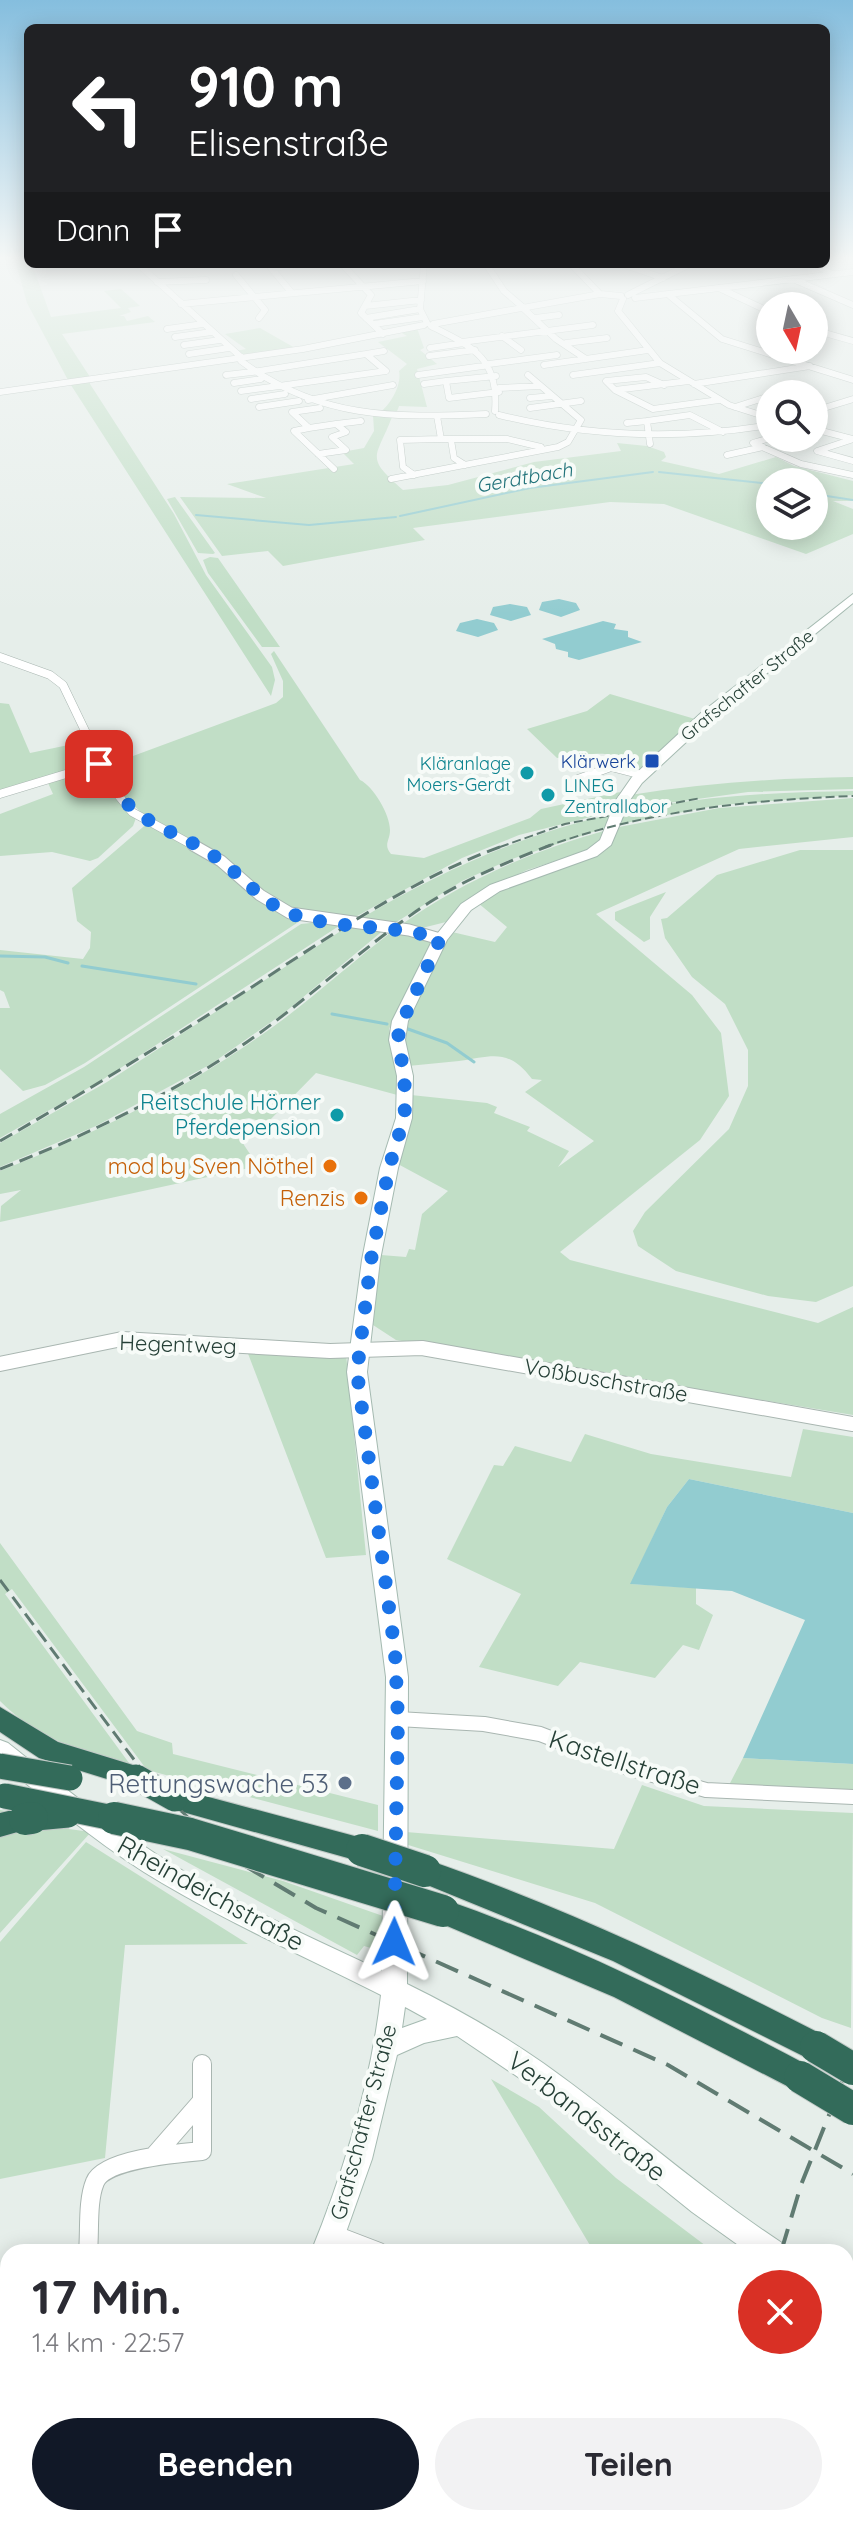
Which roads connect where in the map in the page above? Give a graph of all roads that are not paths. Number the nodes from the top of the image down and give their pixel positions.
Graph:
1 (101, 378) edge
2 (335, 378) edge
3 (358, 378) edge
4 (478, 378) edge
5 (496, 378) edge
6 (531, 378) edge
7 (638, 378) edge
8 (648, 378) edge
9 (684, 378) edge
10 (728, 378) edge
11 (261, 379) joint
12 (446, 381) junction
13 (234, 383) dead end
14 (692, 383) junction
15 (424, 384) dead end
16 (393, 385) dead end
17 (664, 385) junction
18 (541, 386) junction
19 (272, 387) junction
20 (371, 388) junction
21 (499, 390) junction
22 (615, 390) junction
23 (241, 391) dead end
24 (0, 392) edge
25 (285, 394) junction
26 (380, 395) dead end
27 (552, 396) junction
28 (449, 398) junction
29 (530, 398) dead end
30 (251, 399) dead end
31 (853, 399) edge
32 (719, 400) junction
33 (756, 400) edge
34 (304, 401) junction
35 (581, 401) dead end
36 (455, 404) dead end
37 (561, 404) junction
38 (828, 406) edge
39 (259, 407) dead end
40 (327, 407) junction
41 (735, 407) junction
42 (530, 408) dead end
43 (497, 413) junction
44 (756, 414) edge
45 (437, 416) junction
46 (361, 421) dead end
47 (647, 421) junction
48 (627, 423) dead end
49 (336, 424) junction
50 (756, 427) edge
51 (309, 428) junction
52 (576, 430) junction
53 (723, 432) junction
54 (828, 433) edge
55 (649, 434) junction
56 (674, 434) junction
57 (441, 439) junction
58 (853, 439) edge
59 (451, 440) junction
60 (650, 444) dead end
61 (679, 444) dead end
62 (546, 449) junction
63 (756, 449) edge
64 (774, 452) edge
65 (318, 454) junction
66 (727, 455) dead end
67 (853, 461) edge
68 (465, 465) junction
69 (334, 469) dead end
70 (414, 475) junction
71 (853, 475) edge
72 (391, 479) dead end
73 (853, 597) edge
74 (0, 657) edge
75 (99, 764) junction
76 (642, 775) junction
77 (578, 779) dead end
78 (0, 794) edge
79 (452, 923) junction
80 (409, 930) junction
81 (440, 939) junction
82 (358, 1351) junction
83 (0, 1364) edge
84 (853, 1424) edge
85 (0, 1718) edge
86 (398, 1719) junction
87 (0, 1749) edge
88 (0, 1766) edge
89 (139, 1784) junction
90 (2, 1796) edge
91 (853, 1797) edge
92 (93, 1812) junction
93 (12, 1822) edge
94 (394, 1991) junction
95 (458, 2025) junction
96 (385, 2049) junction
97 (202, 2064) dead end
98 (853, 2069) edge
99 (202, 2101) junction
100 (853, 2109) edge
101 (182, 2124) junction
102 (202, 2136) junction
103 (154, 2156) junction
104 (328, 2243) edge
105 (89, 2244) edge
106 (760, 2244) edge

1 - 24 street
2 - 19 street
3 - 20 street
4 - 12 street
5 - 21 street
6 - 18 street
7 - 22 street
8 - 17 street
9 - 14 street
10 - 14 street
11 - 13 street
11 - 19 street
12 - 15 street
12 - 28 street
14 - 17 street
14 - 32 street
16 - 20 street
17 - 22 street
18 - 21 street
18 - 27 street
19 - 23 street
19 - 25 street
20 - 26 street
20 - 34 street
21 - 28 street
21 - 43 street
22 - 32 street
25 - 30 street
25 - 34 street
27 - 29 street
27 - 37 street
28 - 36 street
31 - 38 street
32 - 41 street
33 - 41 street
34 - 39 street
34 - 40 street
35 - 37 street
37 - 42 street
37 - 52 street
40 - 45 street
40 - 51 street
41 - 44 street
43 - 45 street
43 - 52 street
45 - 57 street
46 - 49 street
47 - 48 street
47 - 53 street
47 - 55 street
49 - 51 street
49 - 65 street
50 - 53 street
51 - 65 street
52 - 55 street
52 - 62 street
53 - 56 street
54 - 58 street
55 - 56 street
55 - 60 street
56 - 61 street
57 - 59 street
57 - 70 street
58 - 67 street
59 - 62 street
59 - 68 street
62 - 68 street
63 - 66 street
64 - 71 street
65 - 69 street
68 - 70 street
70 - 72 street
73 - 76 main road, Grafschafter Straße
74 - 75 street
75 - 78 street
75 - 80 street
76 - 77 street
76 - 79 main road, Grafschafter Straße
79 - 80 street
79 - 81 main road, Grafschafter Straße
80 - 81 street
81 - 82 main road, Grafschafter Straße
82 - 83 street, Hegentweg
82 - 84 street, Voßbuschstraße
82 - 86 main road, Grafschafter Straße
85 - 89 highway
86 - 91 street, Kastellstraße
86 - 94 main road, Grafschafter Straße
87 - 94 main road, Rheindeichstraße
88 - 89 highway, bridge
89 - 98 highway, bridge
90 - 92 highway, bridge
92 - 93 highway, bridge
92 - 100 highway, bridge
94 - 95 main road, Verbandsstraße
94 - 96 main road, Grafschafter Straße
95 - 96 main road
95 - 106 main road, Verbandsstraße
96 - 104 main road, Grafschafter Straße
97 - 99 street
99 - 101 street
99 - 102 street
101 - 102 street
101 - 103 street
102 - 103 street
103 - 105 street

